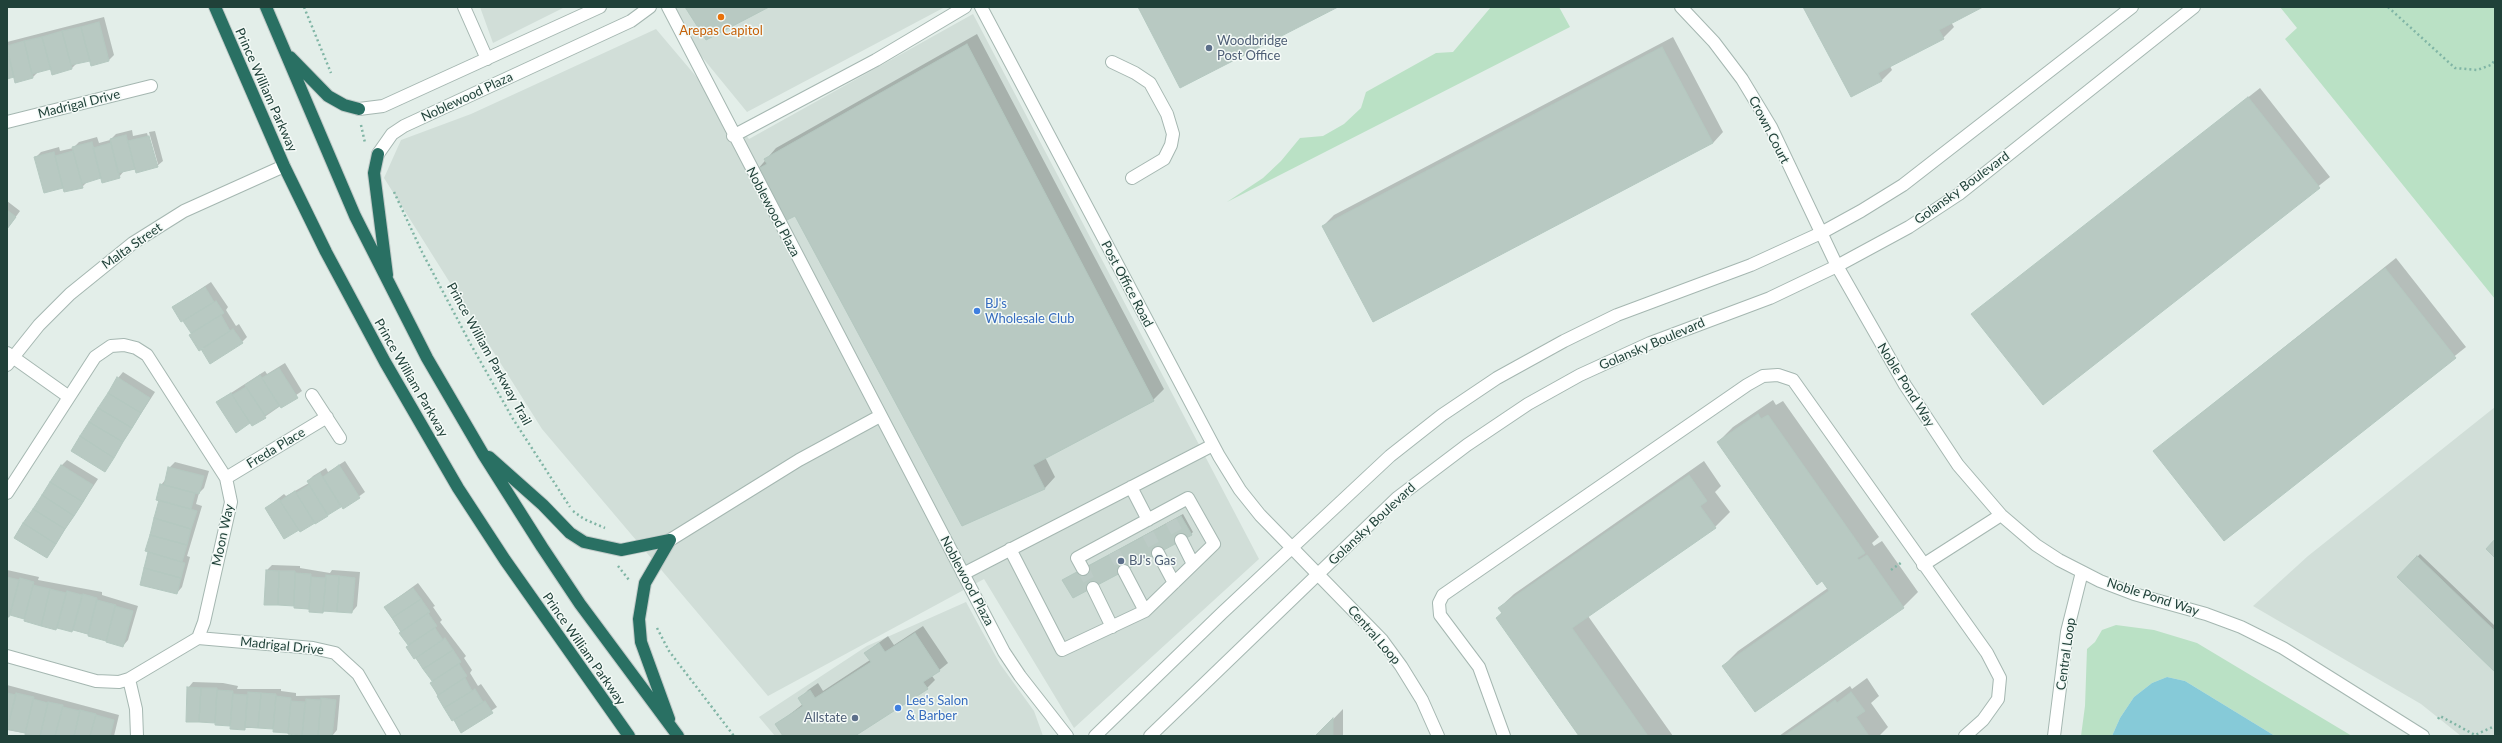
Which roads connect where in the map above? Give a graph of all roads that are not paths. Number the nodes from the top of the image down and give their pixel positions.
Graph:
1 (215, 7) edge
2 (266, 7) edge
3 (464, 7) edge
4 (600, 7) edge
5 (650, 7) edge
6 (668, 7) edge
7 (965, 7) edge
8 (981, 7) edge
9 (1681, 7) edge
10 (2132, 7) edge
11 (2194, 7) edge
12 (282, 49) junction
13 (487, 59) junction
14 (1112, 62) dead end
15 (151, 86) dead end
16 (359, 109) joint
17 (7, 122) edge
18 (733, 136) junction
19 (378, 154) joint
20 (284, 166) junction
21 (1132, 178) dead end
22 (1821, 233) junction
23 (1837, 266) junction
24 (388, 284) junction
25 (9, 358) edge
26 (312, 395) dead end
27 (69, 397) junction
28 (880, 416) junction
29 (327, 417) junction
30 (340, 438) dead end
31 (1213, 445) junction
32 (480, 448) junction
33 (226, 478) junction
34 (1130, 487) junction
35 (7, 493) edge
36 (2001, 515) junction
37 (1146, 526) junction
38 (670, 540) junction
39 (1181, 540) tunnel mouth
40 (1291, 548) junction
41 (1010, 549) junction
42 (1158, 553) tunnel mouth
43 (1193, 564) junction
44 (1923, 564) junction
45 (1083, 568) tunnel mouth
46 (1124, 571) tunnel mouth
47 (2082, 572) junction
48 (963, 574) junction
49 (1319, 575) junction
50 (1174, 583) junction
51 (1093, 588) tunnel mouth
52 (1145, 611) junction
53 (1112, 627) junction
54 (198, 638) junction
55 (7, 656) edge
56 (129, 679) junction
57 (676, 733) edge
58 (138, 736) edge
59 (394, 736) edge
60 (629, 736) edge
61 (1067, 736) edge
62 (1095, 736) edge
63 (1150, 736) edge
64 (1438, 736) edge
65 (1504, 736) edge
66 (1965, 736) edge
67 (2054, 736) edge
68 (2423, 736) edge

1 - 20 highway, Prince William Parkway
2 - 12 highway, Prince William Parkway
3 - 13 street
4 - 13 street, Noblewood Plaza
5 - 19 street, Noblewood Plaza
6 - 18 street, Noblewood Plaza
7 - 18 street
8 - 31 street, Post Office Road
9 - 22 street, Crown Court
10 - 22 street
11 - 23 street, Golansky Boulevard
12 - 16 highway
12 - 24 highway, Prince William Parkway
13 - 16 street, Noblewood Plaza
14 - 21 street
15 - 17 street, Madrigal Drive
18 - 28 street, Noblewood Plaza
19 - 24 highway
20 - 25 street, Malta Street
20 - 60 highway, Prince William Parkway
22 - 23 street, Crown Court
22 - 40 street
23 - 36 street, Noble Pond Way
23 - 49 street, Golansky Boulevard
24 - 32 highway, Prince William Parkway
25 - 27 street
26 - 29 street
27 - 33 street, Moon Way
27 - 35 street, Moon Way
28 - 38 street
28 - 48 street, Noblewood Plaza
29 - 30 street
29 - 33 street, Freda Place
31 - 34 street
31 - 40 street, Post Office Road
32 - 38 highway
32 - 57 highway, Prince William Parkway
33 - 54 street, Moon Way
34 - 37 street
34 - 41 street
36 - 44 street
36 - 47 street, Noble Pond Way
37 - 43 street
37 - 45 street
38 - 57 highway
39 - 43 street
40 - 49 street, Central Loop
40 - 62 street
41 - 48 street
41 - 53 street
42 - 50 street
43 - 50 street
44 - 65 street
44 - 66 street
46 - 52 street
47 - 67 street, Central Loop
47 - 68 street, Noble Pond Way
48 - 61 street, Noblewood Plaza
49 - 63 street, Golansky Boulevard
49 - 64 street, Central Loop
50 - 52 street
51 - 53 street
52 - 53 street
54 - 56 street
54 - 59 street, Madrigal Drive
55 - 56 street
56 - 58 street

